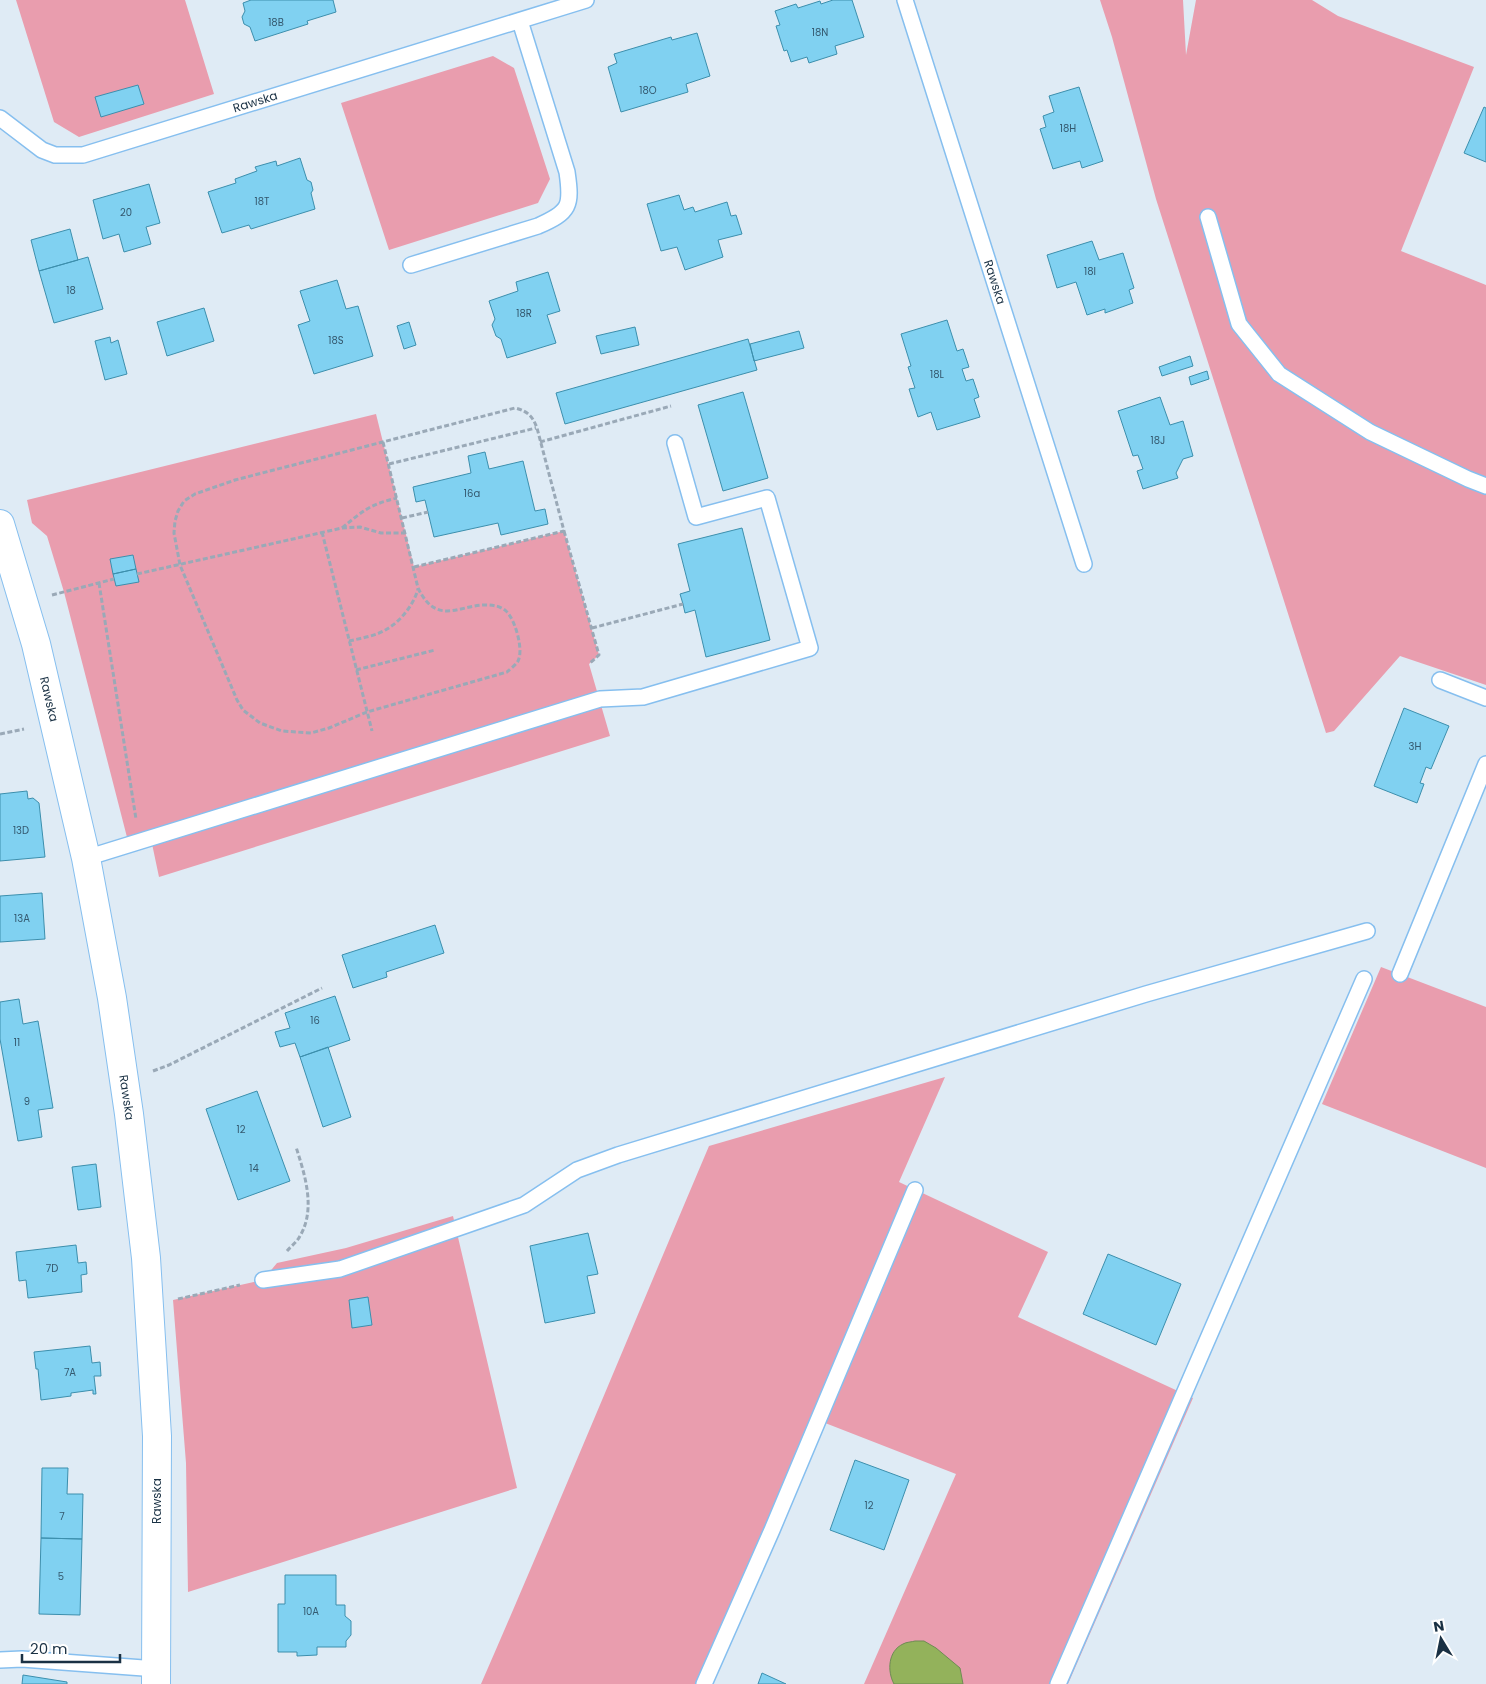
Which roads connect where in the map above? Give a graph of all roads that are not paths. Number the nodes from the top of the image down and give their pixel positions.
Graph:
1 (586, 0) edge
2 (905, 0) edge
3 (520, 20) junction
4 (0, 118) edge
5 (1208, 218) dead end
6 (411, 265) dead end
7 (675, 442) dead end
8 (1486, 486) edge
9 (0, 524) edge
10 (1084, 564) dead end
11 (1440, 680) dead end
12 (1486, 698) edge
13 (1486, 764) edge
14 (86, 858) junction
15 (1367, 931) dead end
16 (1400, 974) dead end
17 (1364, 979) dead end
18 (915, 1190) dead end
19 (263, 1280) road end
20 (0, 1660) edge
21 (156, 1676) edge
22 (704, 1684) edge
23 (1058, 1684) edge

1 - 3 lane, Rawska
2 - 10 lane, Rawska
3 - 4 lane, Rawska
3 - 6 lane
5 - 8 lane
7 - 14 lane
9 - 14 street, Rawska
11 - 12 lane
13 - 16 lane
14 - 21 street, Rawska
15 - 19 lane
17 - 23 lane
18 - 22 lane
20 - 21 lane

